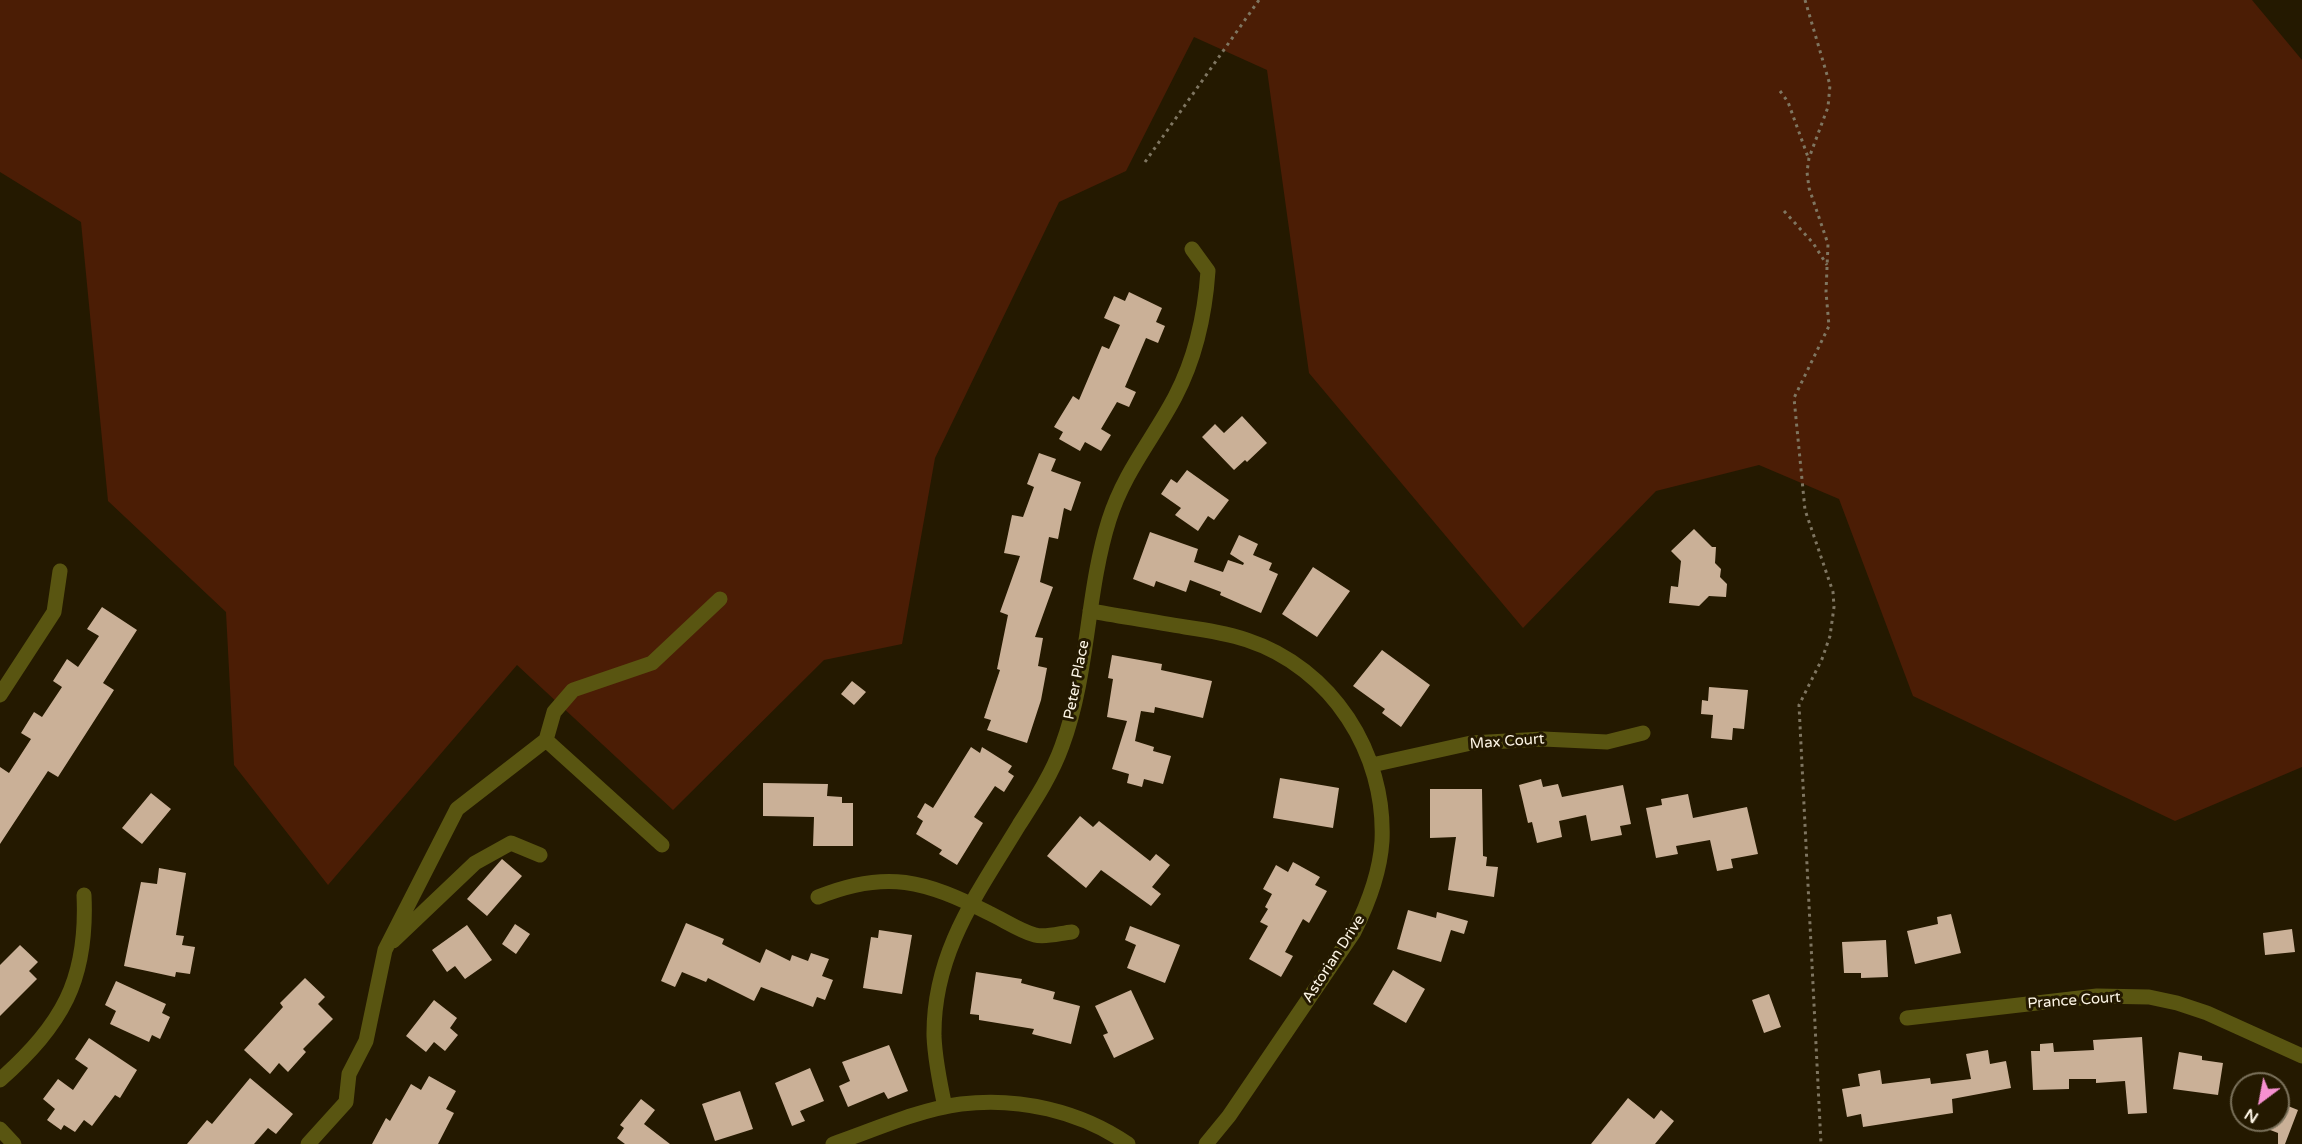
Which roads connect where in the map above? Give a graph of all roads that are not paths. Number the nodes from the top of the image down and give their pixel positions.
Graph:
1 (1192, 249) dead end
2 (60, 571) dead end
3 (720, 599) dead end
4 (1090, 611) junction
5 (0, 695) edge
6 (1642, 734) dead end
7 (546, 740) junction
8 (1372, 765) junction
9 (662, 844) dead end
10 (540, 855) dead end
11 (84, 895) dead end
12 (818, 897) dead end
13 (971, 904) junction
14 (1072, 932) dead end
15 (385, 950) junction
16 (1907, 1018) dead end
17 (2302, 1056) edge
18 (0, 1080) edge
19 (945, 1107) junction
20 (0, 1129) edge
21 (14, 1144) edge
22 (308, 1144) edge
23 (833, 1144) edge
24 (1128, 1144) edge
25 (1206, 1144) edge

1 - 4 street, Peter Place
2 - 5 street
3 - 7 street
4 - 8 street, Astorian Drive
4 - 13 street, Peter Place
6 - 8 street, Max Court
7 - 9 street
7 - 15 street
8 - 25 street, Astorian Drive
10 - 15 street
11 - 18 street
12 - 13 street
13 - 14 street
13 - 19 street, Peter Place
15 - 22 street
16 - 17 street, Prance Court
19 - 23 street
19 - 24 street
20 - 21 street

